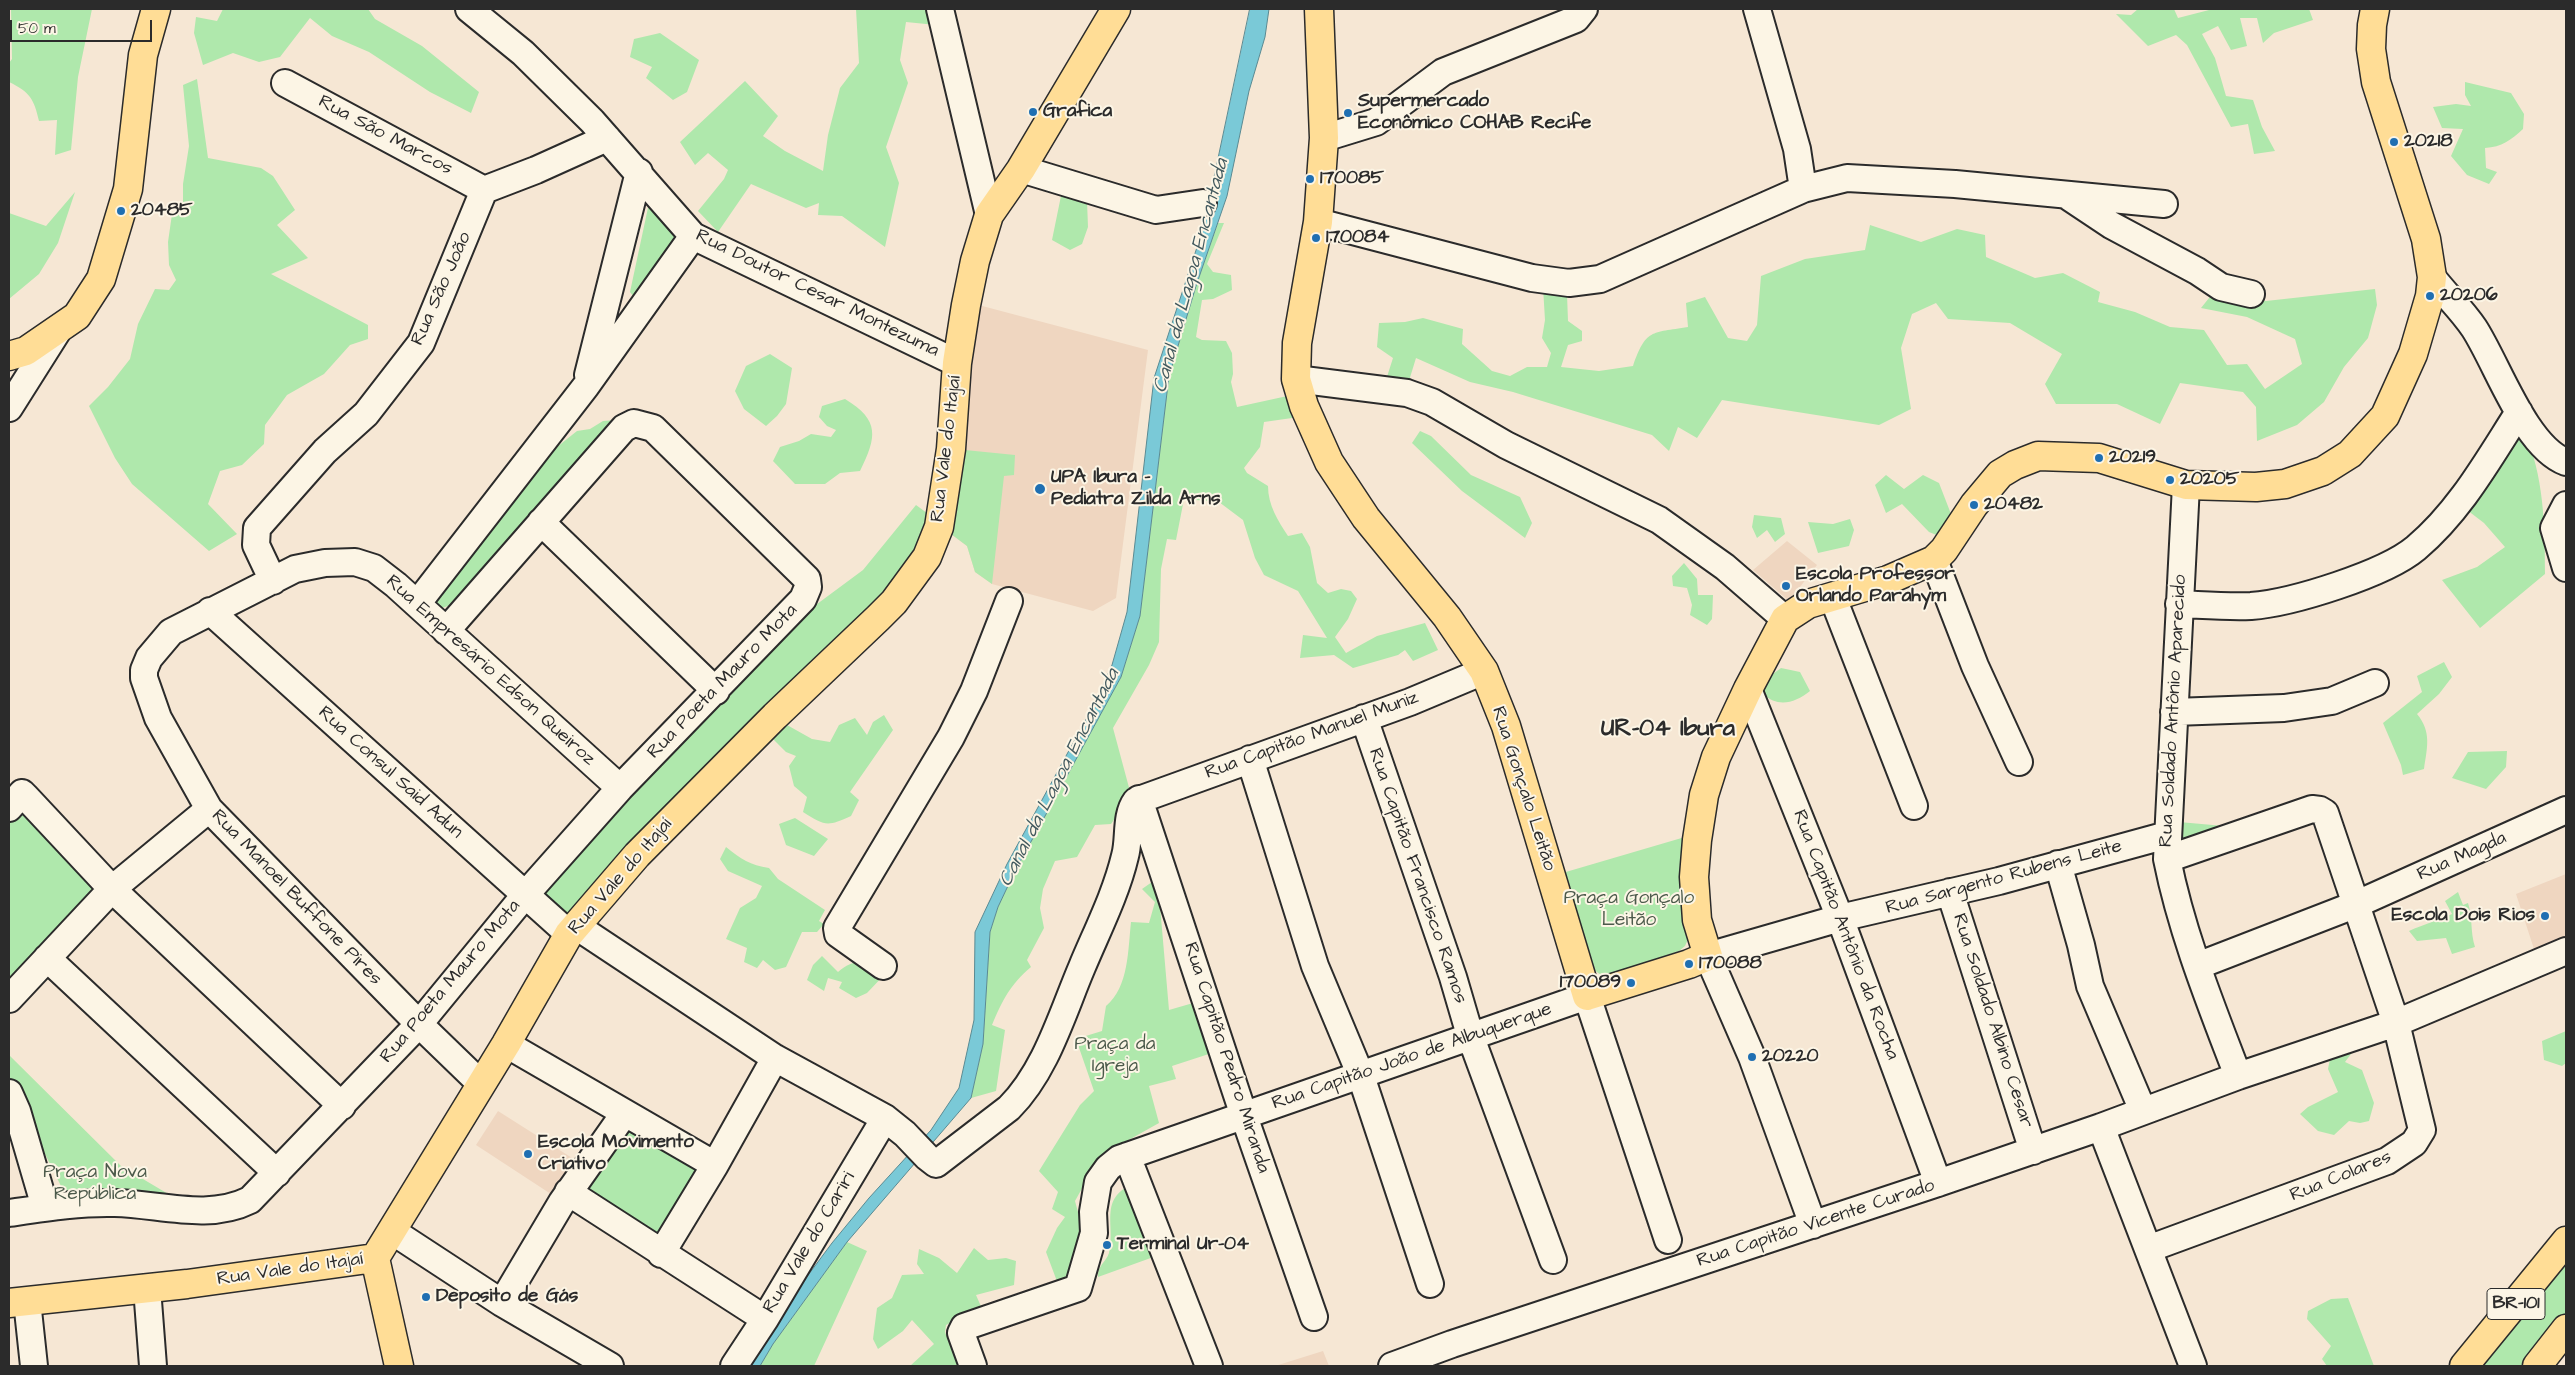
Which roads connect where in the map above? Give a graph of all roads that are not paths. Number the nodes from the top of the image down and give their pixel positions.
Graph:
1 (156, 9) edge
2 (469, 9) edge
3 (940, 9) edge
4 (1116, 9) edge
5 (1319, 9) edge
6 (1584, 9) edge
7 (1757, 9) edge
8 (2375, 9) edge
9 (285, 82) dead end
10 (607, 138) junction
11 (1324, 138) junction
12 (1021, 169) junction
13 (639, 172) junction
14 (1803, 189) junction
15 (484, 190) junction
16 (2066, 195) junction
17 (1203, 203) dead end
18 (2164, 204) dead end
19 (989, 214) junction
20 (1318, 222) junction
21 (693, 236) junction
22 (2432, 277) junction
23 (2251, 294) dead end
24 (57, 332) junction
25 (9, 356) edge
26 (958, 363) junction
27 (1296, 379) junction
28 (586, 386) junction
29 (9, 408) edge
30 (2519, 412) junction
31 (2562, 460) edge
32 (2186, 485) junction
33 (2566, 504) edge
34 (541, 522) junction
35 (1934, 560) junction
36 (2566, 568) edge
37 (273, 581) junction
38 (1832, 598) junction
39 (1009, 601) dead end
40 (417, 604) junction
41 (2179, 604) junction
42 (210, 611) junction
43 (1785, 619) junction
44 (446, 631) junction
45 (1484, 671) junction
46 (2375, 683) dead end
47 (1748, 689) junction
48 (716, 691) junction
49 (2174, 712) junction
50 (1364, 718) junction
51 (1250, 759) junction
52 (2019, 762) dead end
53 (620, 788) junction
54 (1139, 799) junction
55 (1914, 806) dead end
56 (9, 808) edge
57 (209, 809) junction
58 (2566, 810) edge
59 (2325, 813) joint
60 (2167, 847) junction
61 (2058, 864) junction
62 (112, 889) junction
63 (1950, 892) junction
64 (525, 895) junction
65 (2357, 904) junction
66 (1840, 918) junction
67 (572, 930) junction
68 (2566, 951) edge
69 (1708, 956) junction
70 (47, 958) junction
71 (883, 966) dead end
72 (2197, 966) junction
73 (1587, 996) junction
74 (9, 999) edge
75 (2396, 1023) junction
76 (418, 1024) junction
77 (1470, 1036) junction
78 (506, 1044) junction
79 (775, 1058) junction
80 (1361, 1076) junction
81 (2238, 1076) junction
82 (481, 1084) junction
83 (9, 1093) edge
84 (342, 1106) junction
85 (2144, 1111) junction
86 (624, 1114) junction
87 (1244, 1116) junction
88 (885, 1118) junction
89 (2101, 1127) junction
90 (2033, 1151) junction
91 (1127, 1156) junction
92 (715, 1164) junction
93 (277, 1173) junction
94 (1938, 1183) junction
95 (568, 1192) junction
96 (45, 1208) junction
97 (9, 1213) edge
98 (1813, 1225) junction
99 (392, 1231) junction
100 (1668, 1240) dead end
101 (2566, 1241) edge
102 (2148, 1249) junction
103 (661, 1254) junction
104 (375, 1258) junction
105 (1553, 1260) dead end
106 (1430, 1284) dead end
107 (146, 1288) junction
108 (18, 1302) edge
109 (502, 1303) junction
110 (1314, 1317) dead end
111 (765, 1319) junction
112 (2566, 1329) edge
113 (34, 1366) edge
114 (153, 1366) edge
115 (399, 1366) edge
116 (610, 1366) edge
117 (734, 1366) edge
118 (973, 1366) edge
119 (1209, 1366) edge
120 (1392, 1366) edge
121 (2193, 1366) edge
122 (2464, 1366) edge
123 (2537, 1366) edge

1 - 24 main road
2 - 10 street, Rua Doutor Cesar Montezuma
3 - 19 street
4 - 12 main road, Rua Vale do Itajaí
5 - 11 main road, Rua Gonçalo Leitão
6 - 11 street
7 - 14 street
8 - 22 main road
9 - 15 street, Rua São Marcos
10 - 13 street, Rua Doutor Cesar Montezuma
10 - 15 street
11 - 20 main road, Rua Gonçalo Leitão
12 - 17 street
12 - 19 main road, Rua Vale do Itajaí
13 - 21 street, Rua Doutor Cesar Montezuma
13 - 28 street
14 - 16 street
14 - 20 street
15 - 37 street, Rua São João
16 - 18 street
16 - 23 street
19 - 26 main road, Rua Vale do Itajaí
20 - 27 main road, Rua Gonçalo Leitão
21 - 26 street, Rua Doutor Cesar Montezuma
21 - 28 street
22 - 30 street
22 - 32 main road
24 - 25 main road
24 - 29 street
26 - 67 main road, Rua Vale do Itajaí
27 - 43 street
27 - 45 main road, Rua Gonçalo Leitão
28 - 40 street
30 - 31 street
30 - 41 street
32 - 35 main road
32 - 41 street, Rua Soldado Antônio Aparecido
33 - 36 street
34 - 44 street
34 - 48 street
34 - 48 street, Rua Poeta Mauro Mota
35 - 38 main road
35 - 52 street
37 - 40 street, Rua Empresário Edson Queiroz
37 - 42 street
38 - 43 main road
38 - 55 street
39 - 71 street
40 - 44 street, Rua Empresário Edson Queiroz
41 - 49 street, Rua Soldado Antônio Aparecido
42 - 57 street, Rua Manoel Buffone Pires
42 - 64 street, Rua Consul Said Adun
43 - 47 main road
44 - 53 street, Rua Empresário Edson Queiroz
45 - 50 street, Rua Capitão Manuel Muniz
45 - 73 main road, Rua Gonçalo Leitão
46 - 49 street
47 - 66 street, Rua Capitão Antônio da Rocha
47 - 69 main road
48 - 53 street, Rua Poeta Mauro Mota
49 - 60 street, Rua Soldado Antônio Aparecido
50 - 51 street, Rua Capitão Manuel Muniz
50 - 77 street, Rua Capitão Francisco Ramos
51 - 54 street, Rua Capitão Manuel Muniz
51 - 80 street
53 - 64 street, Rua Poeta Mauro Mota
54 - 87 street, Rua Capitão Pedro Miranda
54 - 88 street, Rua Consul Said Adun
56 - 62 street
57 - 62 street
57 - 76 street, Rua Manoel Buffone Pires
58 - 65 street, Rua Magda
59 - 60 street, Rua Sargento Rubens Leite
59 - 65 street, Rua Colares
60 - 61 street, Rua Sargento Rubens Leite
60 - 72 street, Rua Soldado Antônio Aparecido
61 - 63 street, Rua Sargento Rubens Leite
61 - 85 street
62 - 70 street
62 - 84 street
63 - 66 street, Rua Sargento Rubens Leite
63 - 90 street, Rua Soldado Albino Cesar
64 - 67 street, Rua Consul Said Adun
64 - 76 street, Rua Poeta Mauro Mota
65 - 72 street, Rua Magda
65 - 75 street, Rua Colares
66 - 69 street, Rua Capitão João de Albuquerque
66 - 94 street, Rua Capitão Antônio da Rocha
67 - 78 main road, Rua Vale do Itajaí
67 - 79 street, Rua Consul Said Adun
68 - 75 street, Rua Capitão Vicente Curado
69 - 73 main road, Rua Capitão João de Albuquerque
69 - 98 street
70 - 74 street
70 - 93 street
72 - 81 street, Rua Soldado Antônio Aparecido
73 - 77 street, Rua Capitão João de Albuquerque
73 - 100 street, Rua Gonçalo Leitão
75 - 81 street, Rua Capitão Vicente Curado
75 - 102 street, Rua Colares
76 - 82 street, Rua Manoel Buffone Pires
76 - 84 street, Rua Poeta Mauro Mota
77 - 80 street, Rua Capitão João de Albuquerque
77 - 105 street, Rua Capitão Francisco Ramos
78 - 82 main road, Rua Vale do Itajaí
78 - 86 street
79 - 88 street, Rua Consul Said Adun
79 - 92 street
80 - 87 street, Rua Capitão João de Albuquerque
80 - 106 street
81 - 85 street, Rua Capitão Vicente Curado
82 - 99 main road, Rua Vale do Itajaí
83 - 96 street
84 - 93 street, Rua Poeta Mauro Mota
85 - 89 street, Rua Capitão Vicente Curado
86 - 92 street
86 - 95 street
87 - 91 street, Rua Capitão João de Albuquerque
87 - 110 street, Rua Capitão Pedro Miranda
88 - 111 street, Rua Vale do Cariri
89 - 90 street, Rua Capitão Vicente Curado
89 - 102 street
90 - 94 street, Rua Capitão Vicente Curado
91 - 118 street, Rua Capitão João de Albuquerque
91 - 119 street
92 - 103 street
93 - 96 street, Rua Poeta Mauro Mota
94 - 98 street, Rua Capitão Vicente Curado
95 - 103 street
95 - 109 street
96 - 97 street, Rua Poeta Mauro Mota
98 - 120 street, Rua Capitão Vicente Curado
99 - 104 main road, Rua Vale do Itajaí
99 - 109 street
101 - 122 main road, BR-101
102 - 121 street
103 - 111 street
104 - 107 main road, Rua Vale do Itajaí
104 - 115 main road
107 - 108 main road, Rua Vale do Itajaí
107 - 114 street
108 - 113 street
109 - 116 street
111 - 117 street, Rua Vale do Cariri
112 - 123 main road, BR-101

